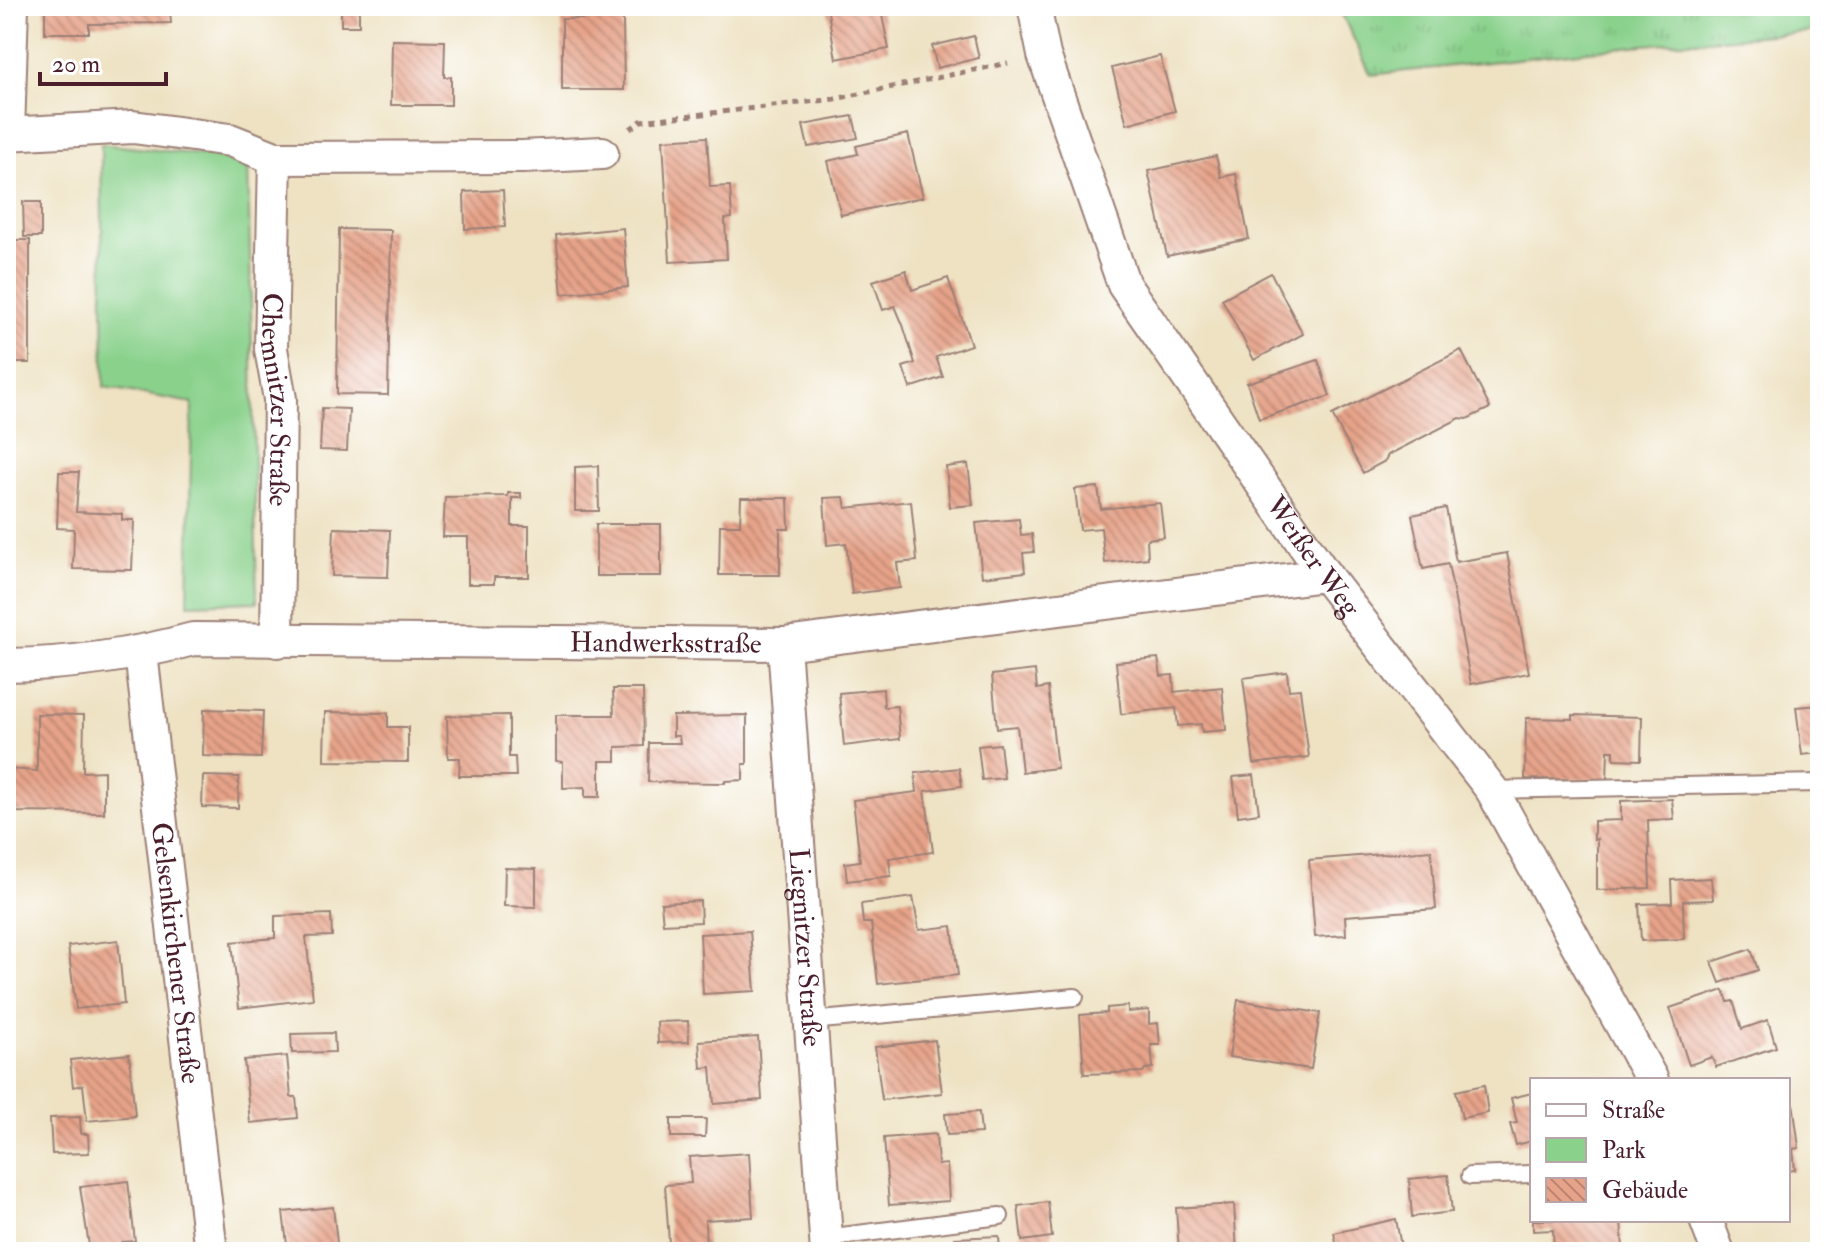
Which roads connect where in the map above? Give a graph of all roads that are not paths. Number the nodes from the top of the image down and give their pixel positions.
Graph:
1 (20, 6) edge
2 (1034, 6) edge
3 (11, 134) edge
4 (602, 153) road end
5 (275, 158) junction
6 (1325, 575) junction
7 (277, 641) junction
8 (784, 644) junction
9 (141, 653) junction
10 (6, 665) edge
11 (1820, 783) edge
12 (1492, 790) junction
13 (1075, 997) dead end
14 (810, 1021) junction
15 (1651, 1078) edge
16 (1530, 1174) edge
17 (1470, 1176) dead end
18 (1000, 1216) dead end
19 (1707, 1222) edge
20 (826, 1245) edge
21 (211, 1252) edge
22 (1718, 1252) edge

1 - 3 lane
2 - 6 street, Weißer Weg
3 - 5 street
4 - 5 street
5 - 7 street, Chemnitzer Straße
6 - 8 street, Handwerksstraße
6 - 12 street, Weißer Weg
7 - 8 street, Handwerksstraße
7 - 9 street, Handwerksstraße
8 - 14 street, Liegnitzer Straße
9 - 10 street, Handwerksstraße
9 - 21 street, Gelsenkirchener Straße
11 - 12 lane
12 - 15 street, Weißer Weg
13 - 14 lane
14 - 20 street, Liegnitzer Straße
16 - 17 lane
18 - 20 lane
19 - 22 street

